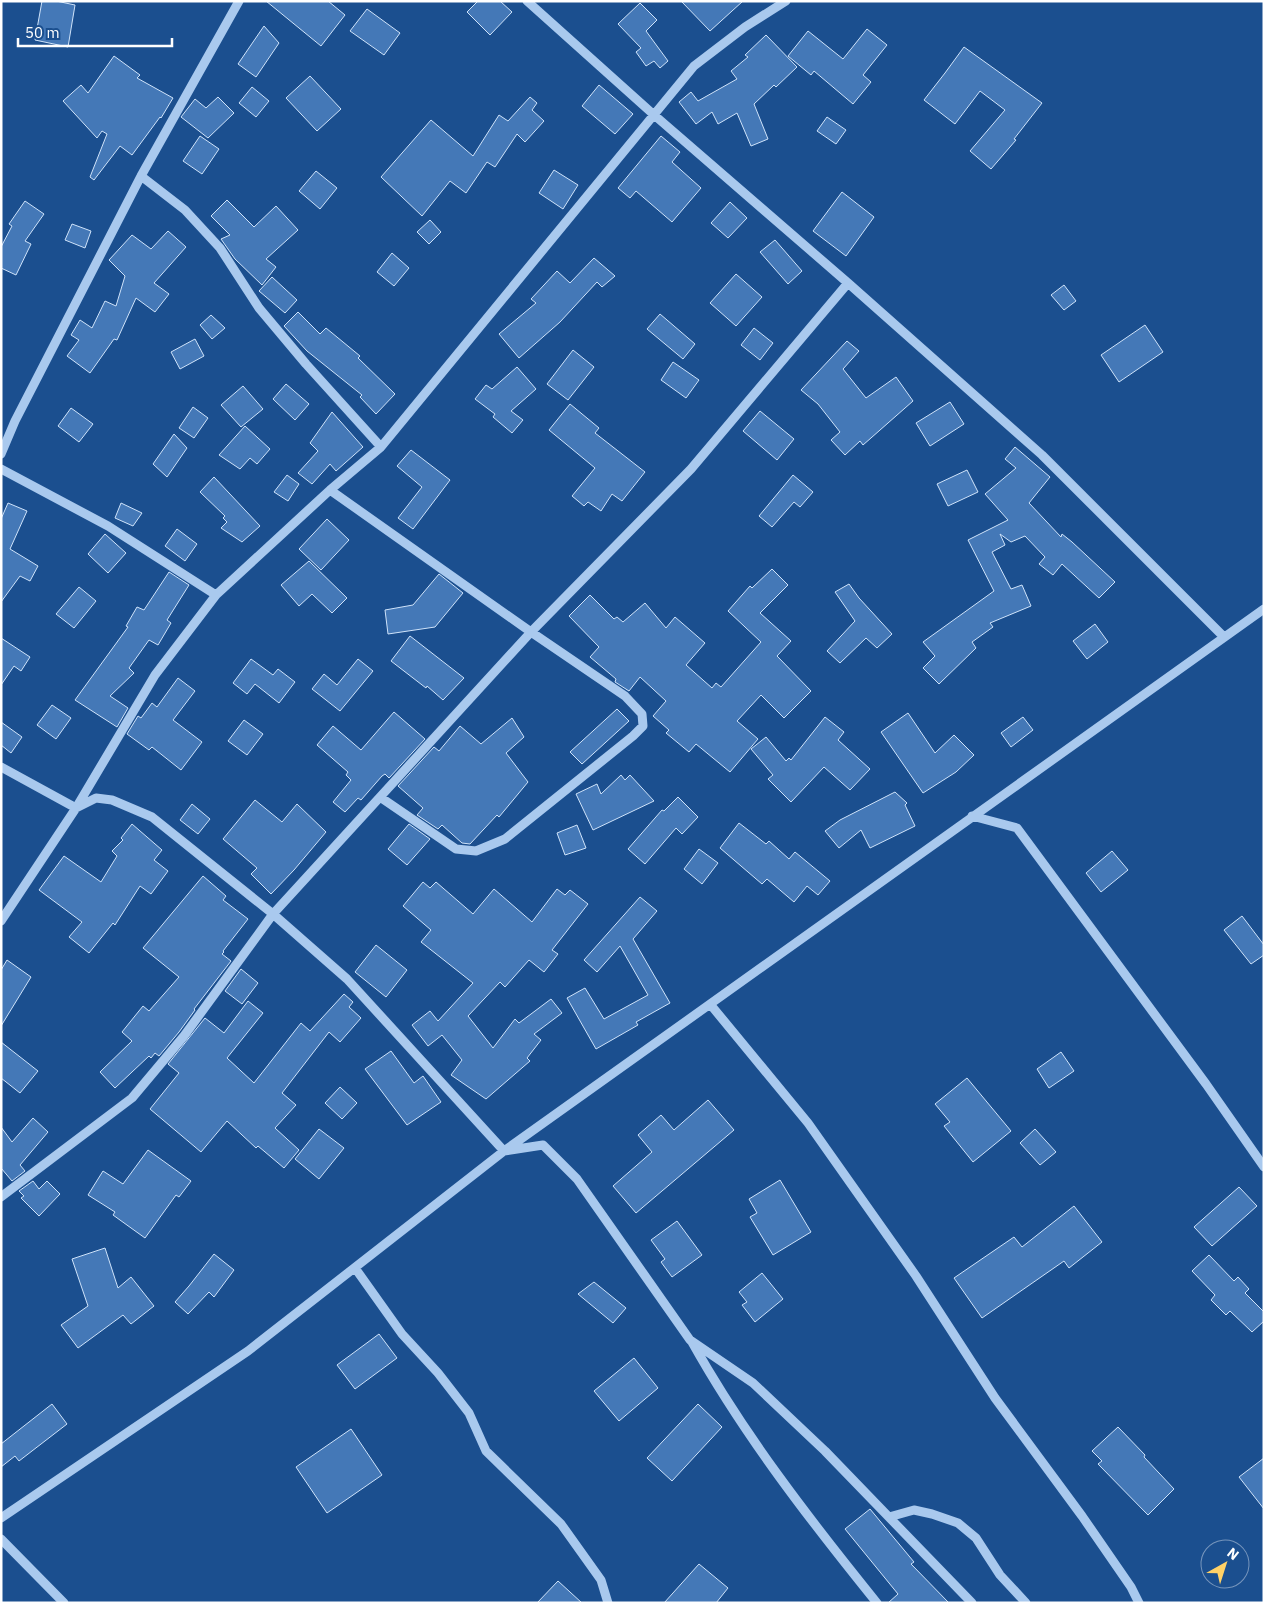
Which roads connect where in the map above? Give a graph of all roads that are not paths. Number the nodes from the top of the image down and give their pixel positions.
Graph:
1 (239, 1) edge
2 (527, 1) edge
3 (786, 1) edge
4 (653, 114) junction
5 (141, 176) junction
6 (848, 283) junction
7 (381, 447) junction
8 (1, 454) edge
9 (1, 469) edge
10 (330, 490) junction
11 (216, 595) junction
12 (1264, 609) edge
13 (531, 632) junction
14 (1224, 637) junction
15 (1, 767) edge
16 (380, 797) junction
17 (76, 808) junction
18 (972, 816) junction
19 (273, 914) junction
20 (1, 922) edge
21 (710, 1004) junction
22 (504, 1151) junction
23 (1264, 1167) edge
24 (1, 1197) edge
25 (355, 1268) junction
26 (690, 1340) junction
27 (889, 1516) junction
28 (1, 1518) edge
29 (1, 1539) edge
30 (64, 1603) edge
31 (608, 1603) edge
32 (877, 1603) edge
33 (972, 1603) edge
34 (1026, 1603) edge
35 (1139, 1603) edge

1 - 5 street
2 - 4 street
3 - 4 street
4 - 6 street
4 - 7 street
5 - 7 street
5 - 8 street
6 - 13 street
6 - 14 street
7 - 10 street
9 - 11 street
10 - 11 street
10 - 13 street
11 - 17 street
12 - 14 street
13 - 16 street
13 - 16 street
14 - 18 street
15 - 17 street
16 - 19 street
17 - 19 street
17 - 20 street
18 - 21 street
18 - 23 street
19 - 22 street
19 - 24 street
21 - 22 street
21 - 35 street
22 - 25 street
22 - 26 street
25 - 28 street
25 - 31 street
26 - 27 street
26 - 32 street
27 - 33 street
27 - 34 street
29 - 30 street

